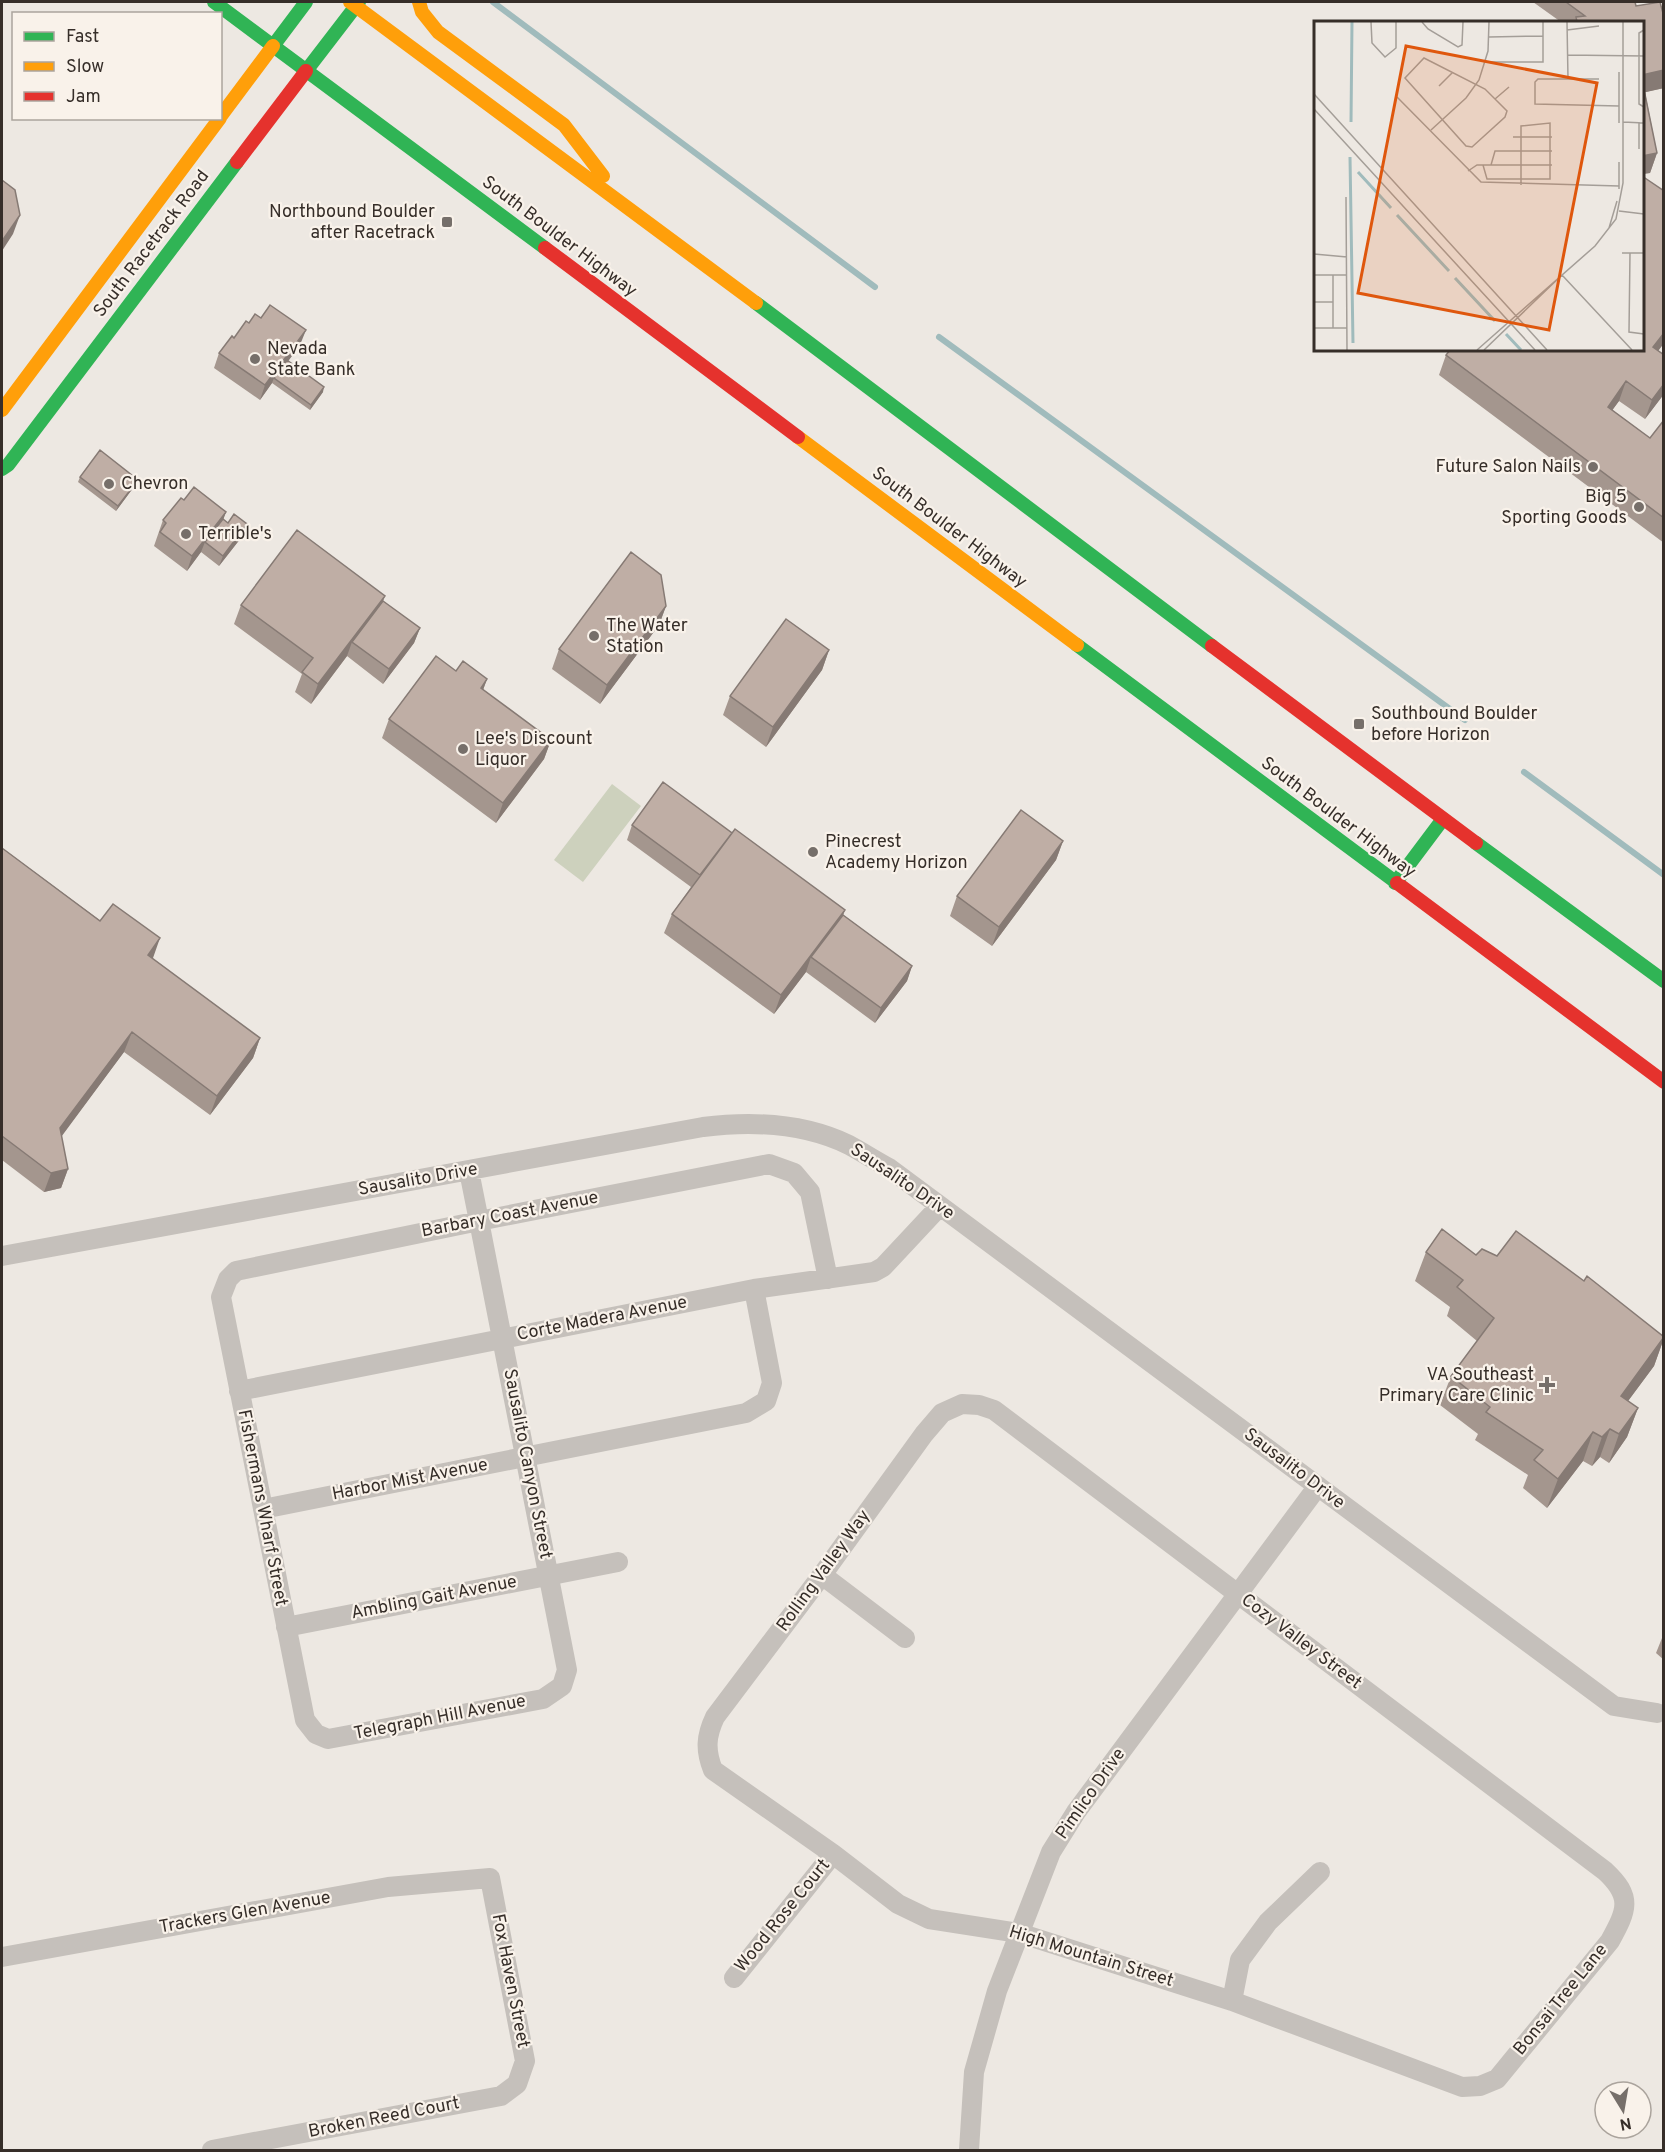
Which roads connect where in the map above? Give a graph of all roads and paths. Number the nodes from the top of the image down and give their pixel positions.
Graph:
1 (213, 2) edge
2 (306, 2) edge
3 (419, 2) edge
4 (355, 3) edge
5 (273, 46) junction
6 (306, 71) junction
7 (222, 115) edge
8 (219, 120) edge
9 (626, 206) junction
10 (2, 410) edge
11 (2, 469) edge
12 (1443, 819) junction
13 (1395, 883) junction
14 (1664, 981) edge
15 (1664, 1082) edge
16 (469, 1171) junction
17 (940, 1206) junction
18 (479, 1221) junction
19 (2, 1256) edge
20 (228, 1279) joint
21 (828, 1279) junction
22 (754, 1289) junction
23 (502, 1339) junction
24 (239, 1391) junction
25 (962, 1404) joint
26 (525, 1457) junction
27 (1318, 1486) junction
28 (262, 1509) junction
29 (618, 1562) dead end
30 (549, 1575) junction
31 (822, 1575) junction
32 (1239, 1595) junction
33 (286, 1627) junction
34 (905, 1638) dead end
35 (561, 1686) joint
36 (1657, 1713) dead end
37 (316, 1734) joint
38 (706, 1753) joint
39 (832, 1854) junction
40 (1320, 1872) dead end
41 (490, 1878) joint
42 (1626, 1900) joint
43 (1019, 1933) junction
44 (2, 1957) edge
45 (734, 1978) dead end
46 (1232, 2001) junction
47 (517, 2084) joint
48 (1480, 2086) joint
49 (254, 2147) edge
50 (212, 2151) edge
51 (969, 2151) edge

1 - 5 main road, South Boulder Highway
2 - 5 main road, South Racetrack Road
3 - 9 main road
4 - 6 main road, South Racetrack Road
4 - 9 main road
5 - 6 main road, South Boulder Highway
5 - 7 main road, South Racetrack Road
6 - 11 main road, South Racetrack Road
6 - 13 main road, South Boulder Highway
8 - 10 main road, South Racetrack Road
9 - 12 main road
12 - 13 main road
12 - 14 main road
13 - 15 main road, South Boulder Highway
16 - 17 street, Sausalito Drive
16 - 18 street, Sausalito Canyon Street
16 - 19 street, Sausalito Drive
17 - 21 street, Corte Madera Avenue
17 - 27 street, Sausalito Drive
18 - 20 street, Barbary Coast Avenue
18 - 21 street, Barbary Coast Avenue
18 - 23 street, Sausalito Canyon Street
20 - 24 street, Fishermans Wharf Street
21 - 22 street, Corte Madera Avenue
22 - 23 street, Corte Madera Avenue
22 - 26 street, Harbor Mist Avenue
23 - 24 street, Corte Madera Avenue
23 - 26 street, Sausalito Canyon Street
24 - 28 street, Fishermans Wharf Street
25 - 31 street, Rolling Valley Way
25 - 32 street, Cozy Valley Street
26 - 28 street, Harbor Mist Avenue
26 - 30 street, Sausalito Canyon Street
27 - 32 street, Pimlico Drive
27 - 36 street, Sausalito Drive
28 - 33 street, Fishermans Wharf Street
29 - 30 street, Ambling Gait Avenue
30 - 33 street, Ambling Gait Avenue
30 - 35 street, Sausalito Canyon Street
31 - 34 street
31 - 38 street, Rolling Valley Way
32 - 42 street, Cozy Valley Street
32 - 43 street, Pimlico Drive
33 - 37 street, Fishermans Wharf Street
35 - 37 street, Telegraph Hill Avenue
38 - 39 street, High Mountain Street
39 - 43 street, High Mountain Street
39 - 45 street, Wood Rose Court
40 - 46 street
41 - 44 street, Trackers Glen Avenue
41 - 47 street, Fox Haven Street
42 - 48 street, Bonsai Tree Lane
43 - 46 street, High Mountain Street
43 - 51 street, Pimlico Drive
46 - 48 street, High Mountain Street
47 - 49 street, Broken Reed Court
49 - 50 street, Broken Reed Court

